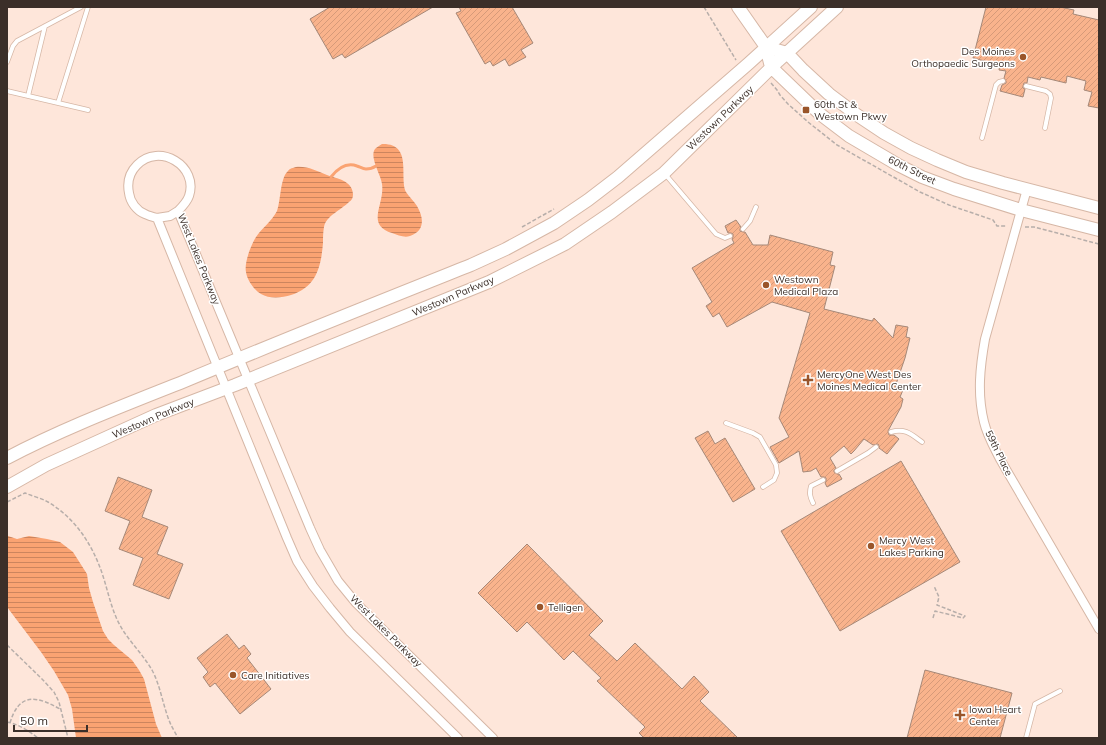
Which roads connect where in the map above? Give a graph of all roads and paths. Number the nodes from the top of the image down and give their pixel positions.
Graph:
1 (81, 7) edge
2 (88, 7) edge
3 (704, 7) edge
4 (738, 7) edge
5 (811, 7) edge
6 (837, 7) edge
7 (45, 26) junction
8 (766, 47) junction
9 (787, 53) junction
10 (736, 60) dead end
11 (7, 62) edge
12 (771, 68) junction
13 (1003, 81) dead end
14 (1026, 86) dead end
15 (7, 91) edge
16 (28, 96) junction
17 (58, 103) junction
18 (88, 110) dead end
19 (1045, 128) dead end
20 (982, 138) dead end
21 (664, 173) junction
22 (1027, 189) junction
23 (756, 207) dead end
24 (1099, 208) edge
25 (554, 209) dead end
26 (1021, 210) junction
27 (178, 211) junction
28 (157, 218) junction
29 (1032, 227) dead end
30 (518, 229) dead end
31 (743, 229) dead end
32 (1099, 230) edge
33 (730, 236) dead end
34 (1099, 244) edge
35 (240, 357) junction
36 (218, 367) junction
37 (248, 380) junction
38 (226, 388) junction
39 (726, 423) dead end
40 (891, 432) dead end
41 (922, 442) dead end
42 (876, 446) dead end
43 (7, 458) edge
44 (838, 471) dead end
45 (823, 480) dead end
46 (7, 486) edge
47 (763, 487) dead end
48 (7, 502) edge
49 (813, 503) dead end
50 (934, 586) dead end
51 (937, 605) junction
52 (935, 611) junction
53 (933, 618) dead end
54 (1099, 629) edge
55 (7, 645) edge
56 (1060, 691) dead end
57 (60, 709) junction
58 (8, 722) edge
59 (38, 738) edge
60 (68, 738) edge
61 (178, 738) edge
62 (458, 738) edge
63 (493, 738) edge
64 (1026, 738) edge

1 - 7 lane
2 - 17 lane
3 - 10 path
4 - 8 street
5 - 8 street, Westown Parkway
6 - 9 street, Westown Parkway
7 - 11 lane
7 - 16 lane
8 - 9 street
8 - 12 street
8 - 35 street, Westown Parkway
9 - 12 street, Westown Parkway
9 - 22 street, 60th Street
12 - 21 street, Westown Parkway
12 - 26 street, 60th Street
13 - 20 lane
14 - 19 lane
15 - 16 lane
16 - 17 lane
17 - 18 lane
21 - 33 lane
21 - 37 street, Westown Parkway
22 - 24 street, 60th Street
22 - 26 street, 59th Place
23 - 31 lane
25 - 30 path
26 - 32 street, 60th Street
26 - 54 street, 59th Place
27 - 28 street
27 - 28 street, West Lakes Parkway
27 - 35 street, West Lakes Parkway
28 - 36 street
29 - 34 path
35 - 36 street, Westown Parkway
35 - 37 street, West Lakes Parkway
36 - 38 street
36 - 43 street, Westown Parkway
37 - 38 street, Westown Parkway
37 - 63 street, West Lakes Parkway
38 - 46 street, Westown Parkway
38 - 62 street
39 - 47 lane
40 - 41 lane
42 - 44 lane
45 - 49 lane
48 - 61 path
50 - 51 path
51 - 52 path
51 - 52 path
52 - 53 path
55 - 57 path
56 - 64 lane
57 - 58 path
57 - 60 path
58 - 59 path

